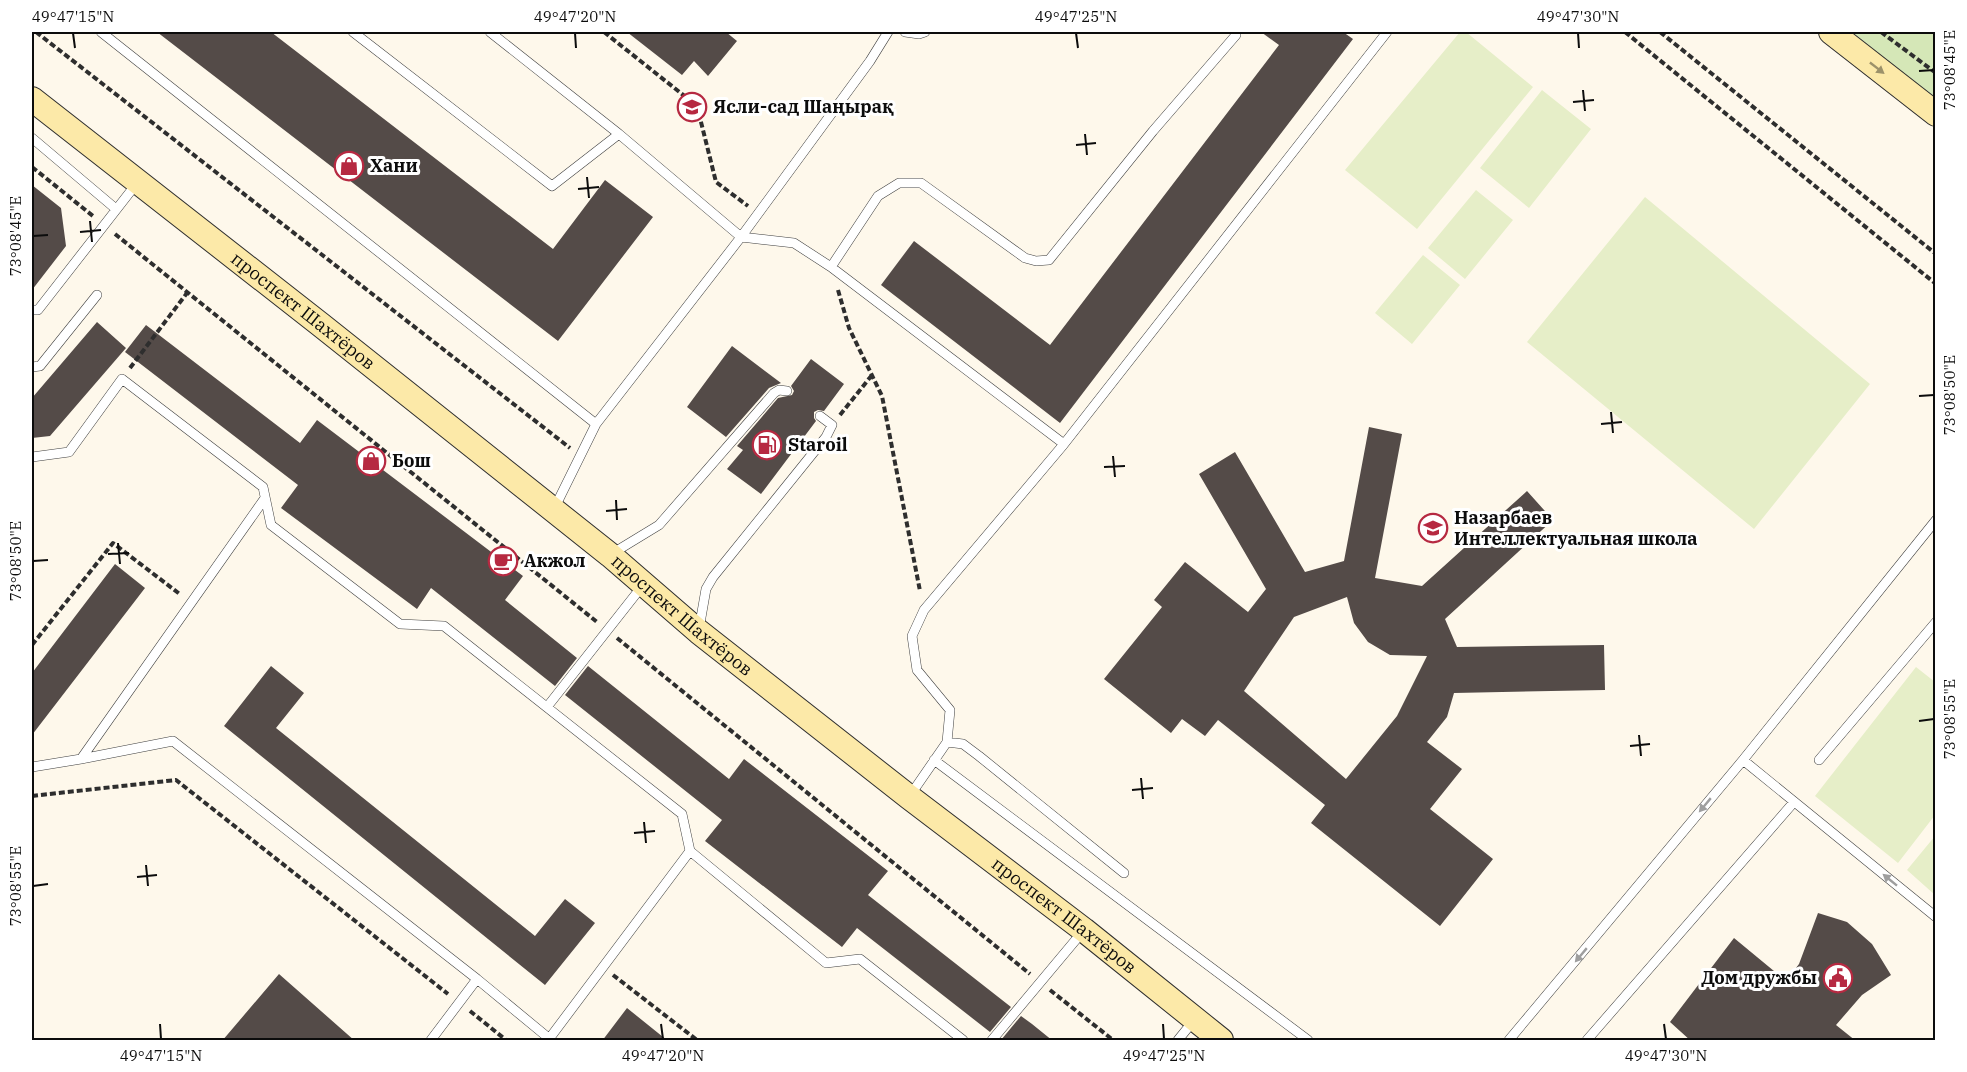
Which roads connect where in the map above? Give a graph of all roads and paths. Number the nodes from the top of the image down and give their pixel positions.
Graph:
1 (36, 32) edge
2 (100, 32) edge
3 (353, 32) edge
4 (490, 32) edge
5 (604, 32) edge
6 (888, 32) edge
7 (905, 32) edge
8 (925, 32) edge
9 (1387, 32) edge
10 (1624, 32) edge
11 (1660, 32) edge
12 (1831, 32) edge
13 (1881, 32) edge
14 (1236, 35) dead end
15 (1935, 73) edge
16 (32, 99) edge
17 (1935, 114) edge
18 (619, 134) junction
19 (32, 138) edge
20 (32, 167) edge
21 (137, 183) junction
22 (117, 209) junction
23 (758, 213) junction
24 (104, 225) junction
25 (741, 237) junction
26 (1935, 254) edge
27 (831, 267) junction
28 (1935, 284) edge
29 (187, 293) dead end
30 (97, 296) dead end
31 (32, 310) edge
32 (32, 367) edge
33 (872, 375) junction
34 (122, 379) junction
35 (787, 392) dead end
36 (820, 416) dead end
37 (596, 424) junction
38 (831, 425) junction
39 (1064, 444) junction
40 (580, 456) junction
41 (32, 457) edge
42 (265, 498) junction
43 (553, 511) junction
44 (1935, 520) edge
45 (610, 555) junction
46 (643, 585) junction
47 (191, 602) junction
48 (924, 610) junction
49 (1935, 622) edge
50 (699, 632) junction
51 (32, 645) edge
52 (547, 707) junction
53 (947, 742) junction
54 (81, 759) junction
55 (934, 760) junction
56 (1743, 760) junction
57 (1819, 760) dead end
58 (32, 767) edge
59 (32, 796) edge
60 (909, 797) junction
61 (1794, 802) junction
62 (690, 851) junction
63 (1124, 873) dead end
64 (1935, 917) edge
65 (1084, 930) junction
66 (603, 967) junction
67 (477, 979) junction
68 (459, 1003) junction
69 (1195, 1019) junction
70 (550, 1040) edge
71 (1511, 1040) edge
72 (431, 1041) edge
73 (506, 1041) edge
74 (698, 1041) edge
75 (963, 1041) edge
76 (992, 1041) edge
77 (1178, 1041) edge
78 (1221, 1041) edge
79 (1308, 1041) edge
80 (1587, 1041) edge

1 - 40 path
2 - 37 lane
3 - 18 lane
4 - 18 lane
5 - 23 path
6 - 23 lane
7 - 8 lane
9 - 39 lane
10 - 28 path
11 - 26 path
12 -> 17 street
13 - 15 path
14 - 27 lane
16 - 21 street, проспект Шахтёров
18 - 25 lane
19 - 22 lane
20 - 24 path
21 - 22 lane
21 - 43 street, проспект Шахтёров
22 - 24 lane
23 - 25 lane
24 - 31 lane
25 - 27 lane
25 - 37 lane
27 - 33 path
27 - 39 lane
29 - 34 path
30 - 32 lane
33 - 38 path
33 - 48 path
34 - 41 lane
34 - 42 lane
35 - 45 lane
36 - 38 lane
37 - 40 lane
38 - 50 lane
39 - 48 lane
40 - 43 lane
42 - 47 lane
42 - 52 lane
43 - 45 street, проспект Шахтёров
44 - 56 lane
45 - 46 street, проспект Шахтёров
46 - 50 street, проспект Шахтёров
46 - 52 lane
47 - 51 path
47 - 54 lane
48 - 53 lane
49 - 57 lane
50 - 60 street, проспект Шахтёров
52 - 62 lane
53 - 55 lane
53 - 63 lane
54 - 58 lane
54 - 67 lane
55 - 60 lane
55 - 79 lane
56 - 61 lane
56 -> 71 lane
59 - 68 path
60 - 65 street, проспект Шахтёров
64 -> 61 lane
61 - 80 lane
62 - 66 lane
62 - 75 lane
65 - 69 street, проспект Шахтёров
65 - 76 lane
66 - 70 lane
66 - 74 path
67 - 68 lane
67 - 70 lane
68 - 72 lane
68 - 73 path
69 - 77 lane
69 - 78 street, проспект Шахтёров

